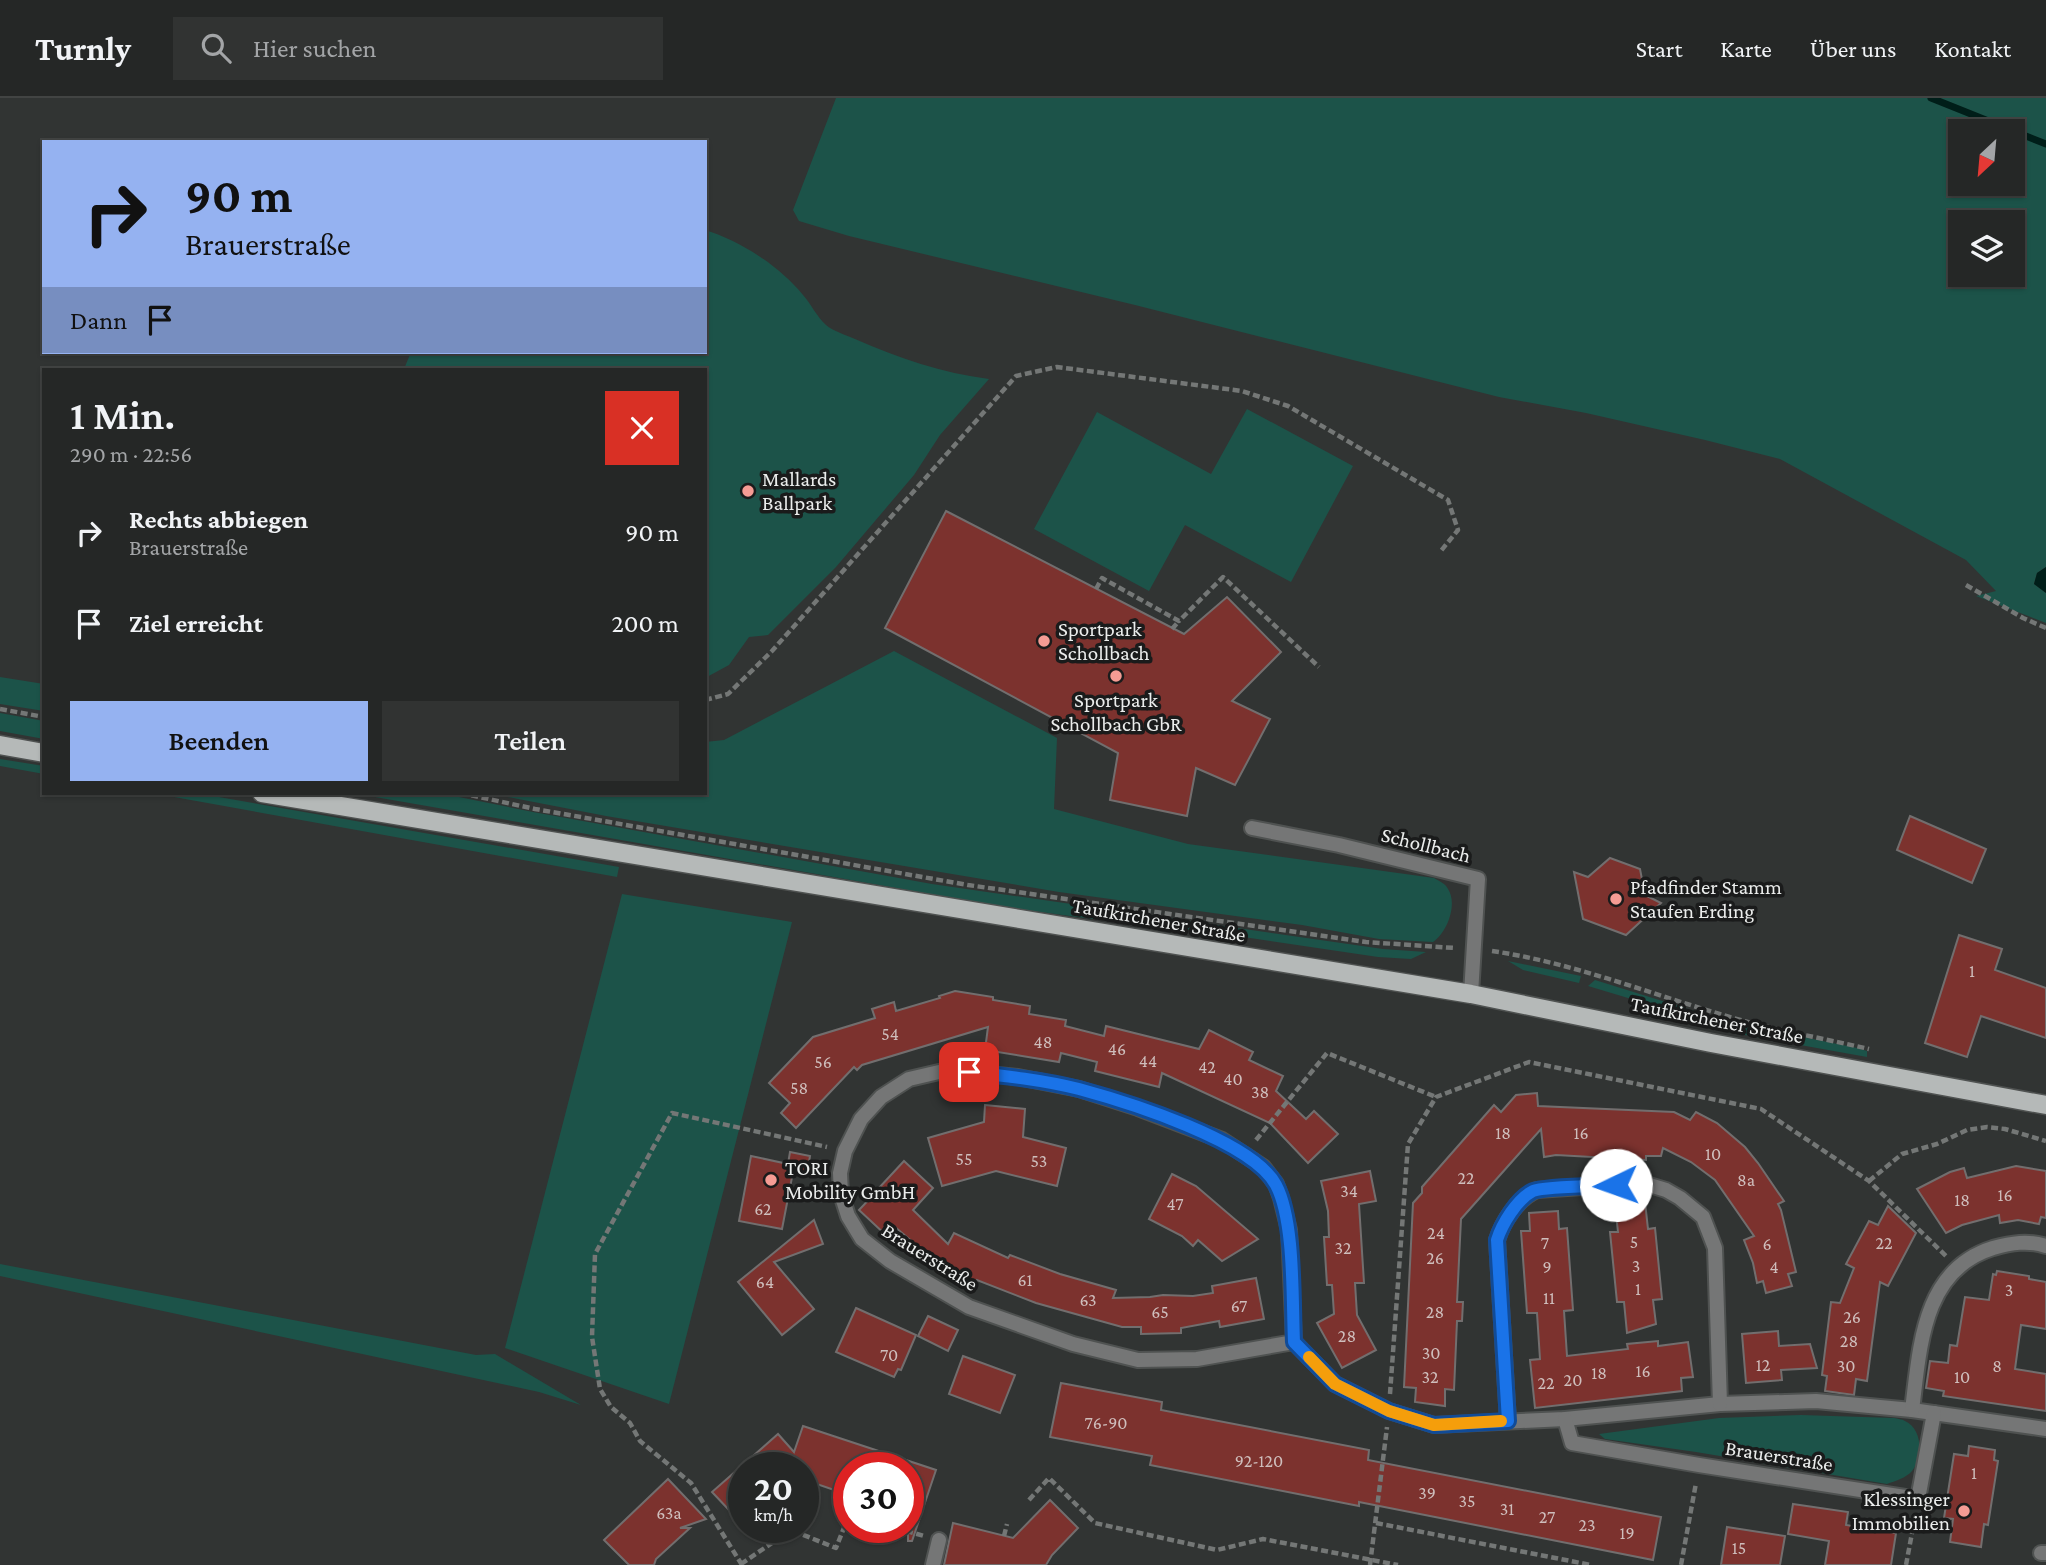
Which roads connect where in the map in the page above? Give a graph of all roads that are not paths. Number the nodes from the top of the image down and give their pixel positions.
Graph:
1 (0, 745) edge
2 (42, 753) edge
3 (274, 795) edge
4 (1252, 828) dead end
5 (1471, 994) junction
6 (2046, 1105) edge
7 (2046, 1247) edge
8 (1294, 1342) junction
9 (1720, 1404) junction
10 (1912, 1410) junction
11 (1934, 1413) junction
12 (1565, 1419) junction
13 (1508, 1421) junction
14 (2046, 1429) edge
15 (939, 1540) road end
16 (933, 1565) edge

1 - 2 main road
3 - 5 main road, Taufkirchener Straße
4 - 5 street, Schollbach
5 - 6 main road, Taufkirchener Straße
7 - 10 street
8 - 8 street, Brauerstraße
8 - 13 street, Brauerstraße
9 - 10 street, Brauerstraße
9 - 12 street, Brauerstraße
9 - 13 street
10 - 11 street, Brauerstraße
11 - 12 street, Brauerstraße
11 - 14 street, Brauerstraße
12 - 13 street, Brauerstraße
15 - 16 street

